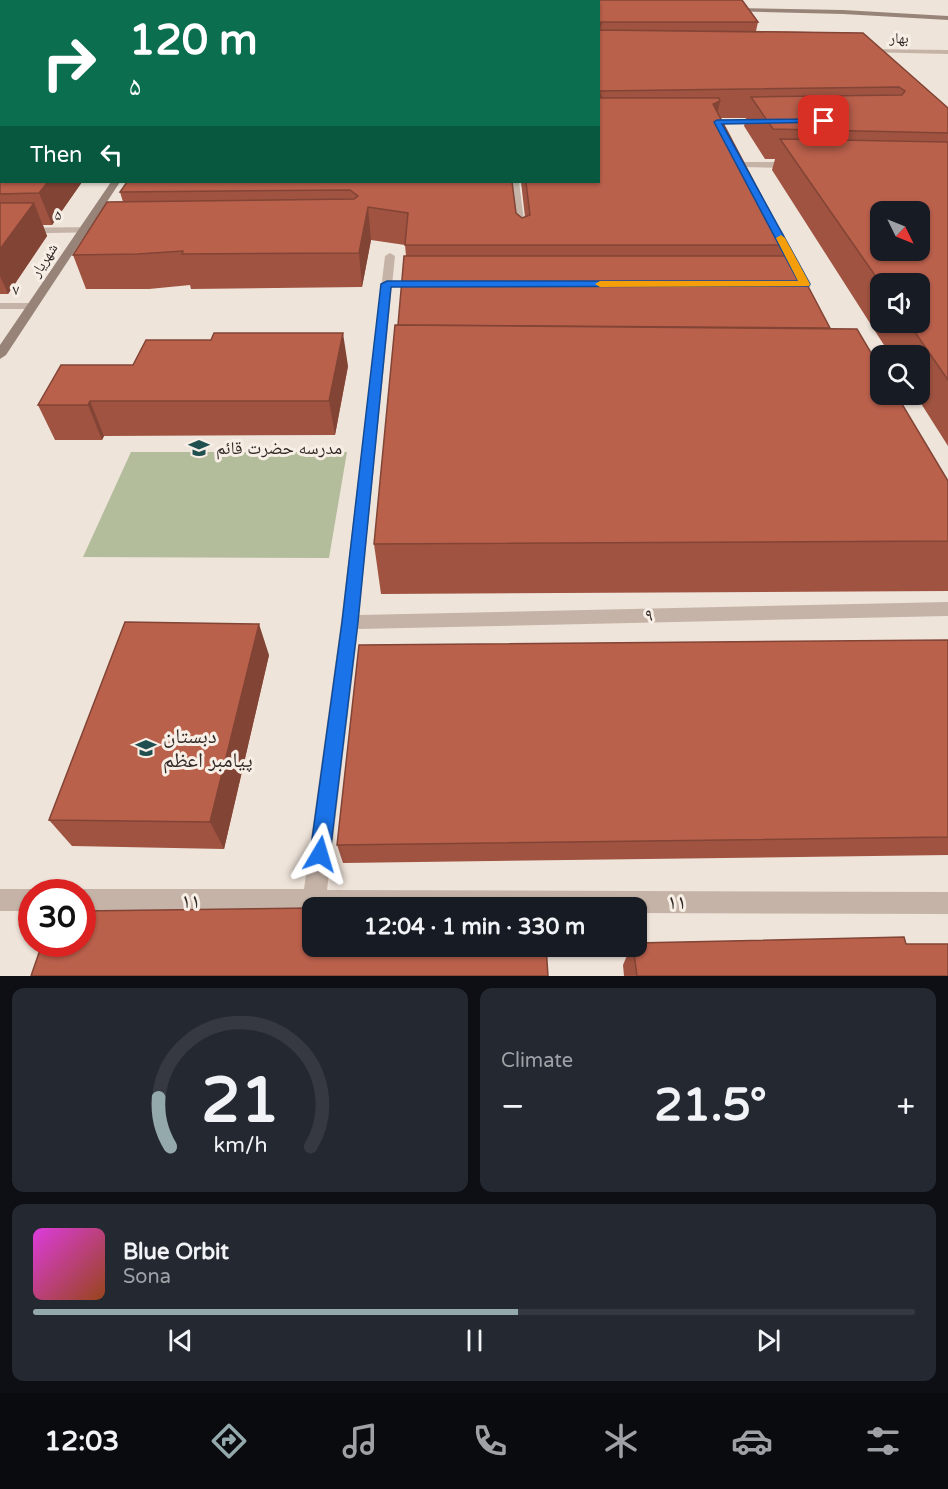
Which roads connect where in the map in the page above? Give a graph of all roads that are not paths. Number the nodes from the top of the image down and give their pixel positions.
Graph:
1 (726, 10) edge
2 (738, 10) junction
3 (742, 18) edge
4 (948, 18) edge
5 (856, 51) edge
6 (948, 51) edge
7 (774, 122) edge
8 (715, 125) edge
9 (742, 165) edge
10 (802, 166) edge
11 (114, 183) edge
12 (514, 183) edge
13 (773, 224) edge
14 (81, 230) junction
15 (105, 230) edge
16 (0, 231) edge
17 (522, 246) edge
18 (390, 256) dead end
19 (799, 284) edge
20 (0, 306) edge
21 (32, 306) junction
22 (0, 355) edge
23 (948, 609) edge
24 (350, 622) junction
25 (315, 897) edge
26 (0, 900) edge
27 (18, 900) edge
28 (96, 900) edge
29 (302, 901) edge
30 (647, 902) edge
31 (948, 903) edge

1 - 2 main road
2 - 3 street
2 - 4 main road
5 - 6 street, بهار
7 - 8 street
9 - 10 street
11 - 14 main road, شهریار
12 - 17 street
13 - 19 street
14 - 15 street, ۵
14 - 16 street, ۵
14 - 21 main road, شهریار
18 - 24 street
20 - 21 street, ۷
21 - 22 main road, شهریار
23 - 24 street, ۹
24 - 25 street
26 - 27 street
28 - 29 street, ۱۱
30 - 31 street, ۱۱

